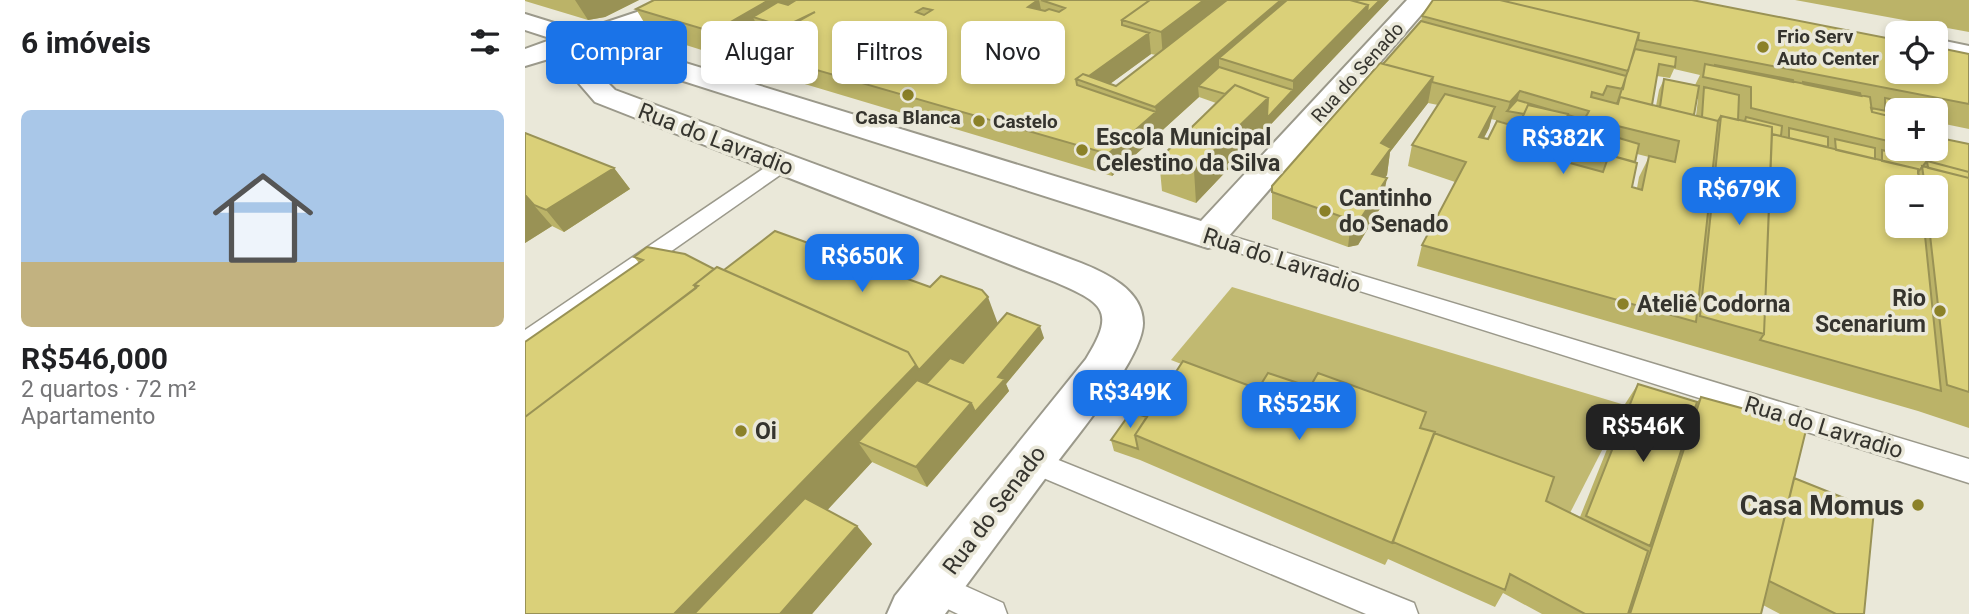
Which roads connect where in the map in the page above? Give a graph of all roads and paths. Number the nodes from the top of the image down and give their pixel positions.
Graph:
1 (682, 0) edge
2 (1421, 0) edge
3 (638, 21) edge
4 (525, 22) edge
5 (546, 29) edge
6 (1948, 50) edge
7 (546, 53) edge
8 (1969, 54) edge
9 (525, 58) edge
10 (546, 66) edge
11 (687, 71) edge
12 (525, 78) edge
13 (594, 84) edge
14 (783, 164) junction
15 (1208, 236) junction
16 (1121, 336) joint
17 (525, 342) edge
18 (1031, 461) junction
19 (1969, 471) edge
20 (924, 601) edge
21 (992, 614) edge
22 (1403, 614) edge

1 - 3 street
2 - 15 street, Rua do Senado
4 - 5 street, Rua do Lavradio
6 - 8 street
7 - 9 street
10 - 12 street
11 - 15 street, Rua do Lavradio
13 - 14 street, Rua do Lavradio
14 - 16 street, Rua do Lavradio
14 - 17 lane
15 - 19 lane, Rua do Lavradio
16 - 18 street, Rua do Senado
18 - 20 street, Rua do Senado
18 - 22 lane
20 - 21 lane

